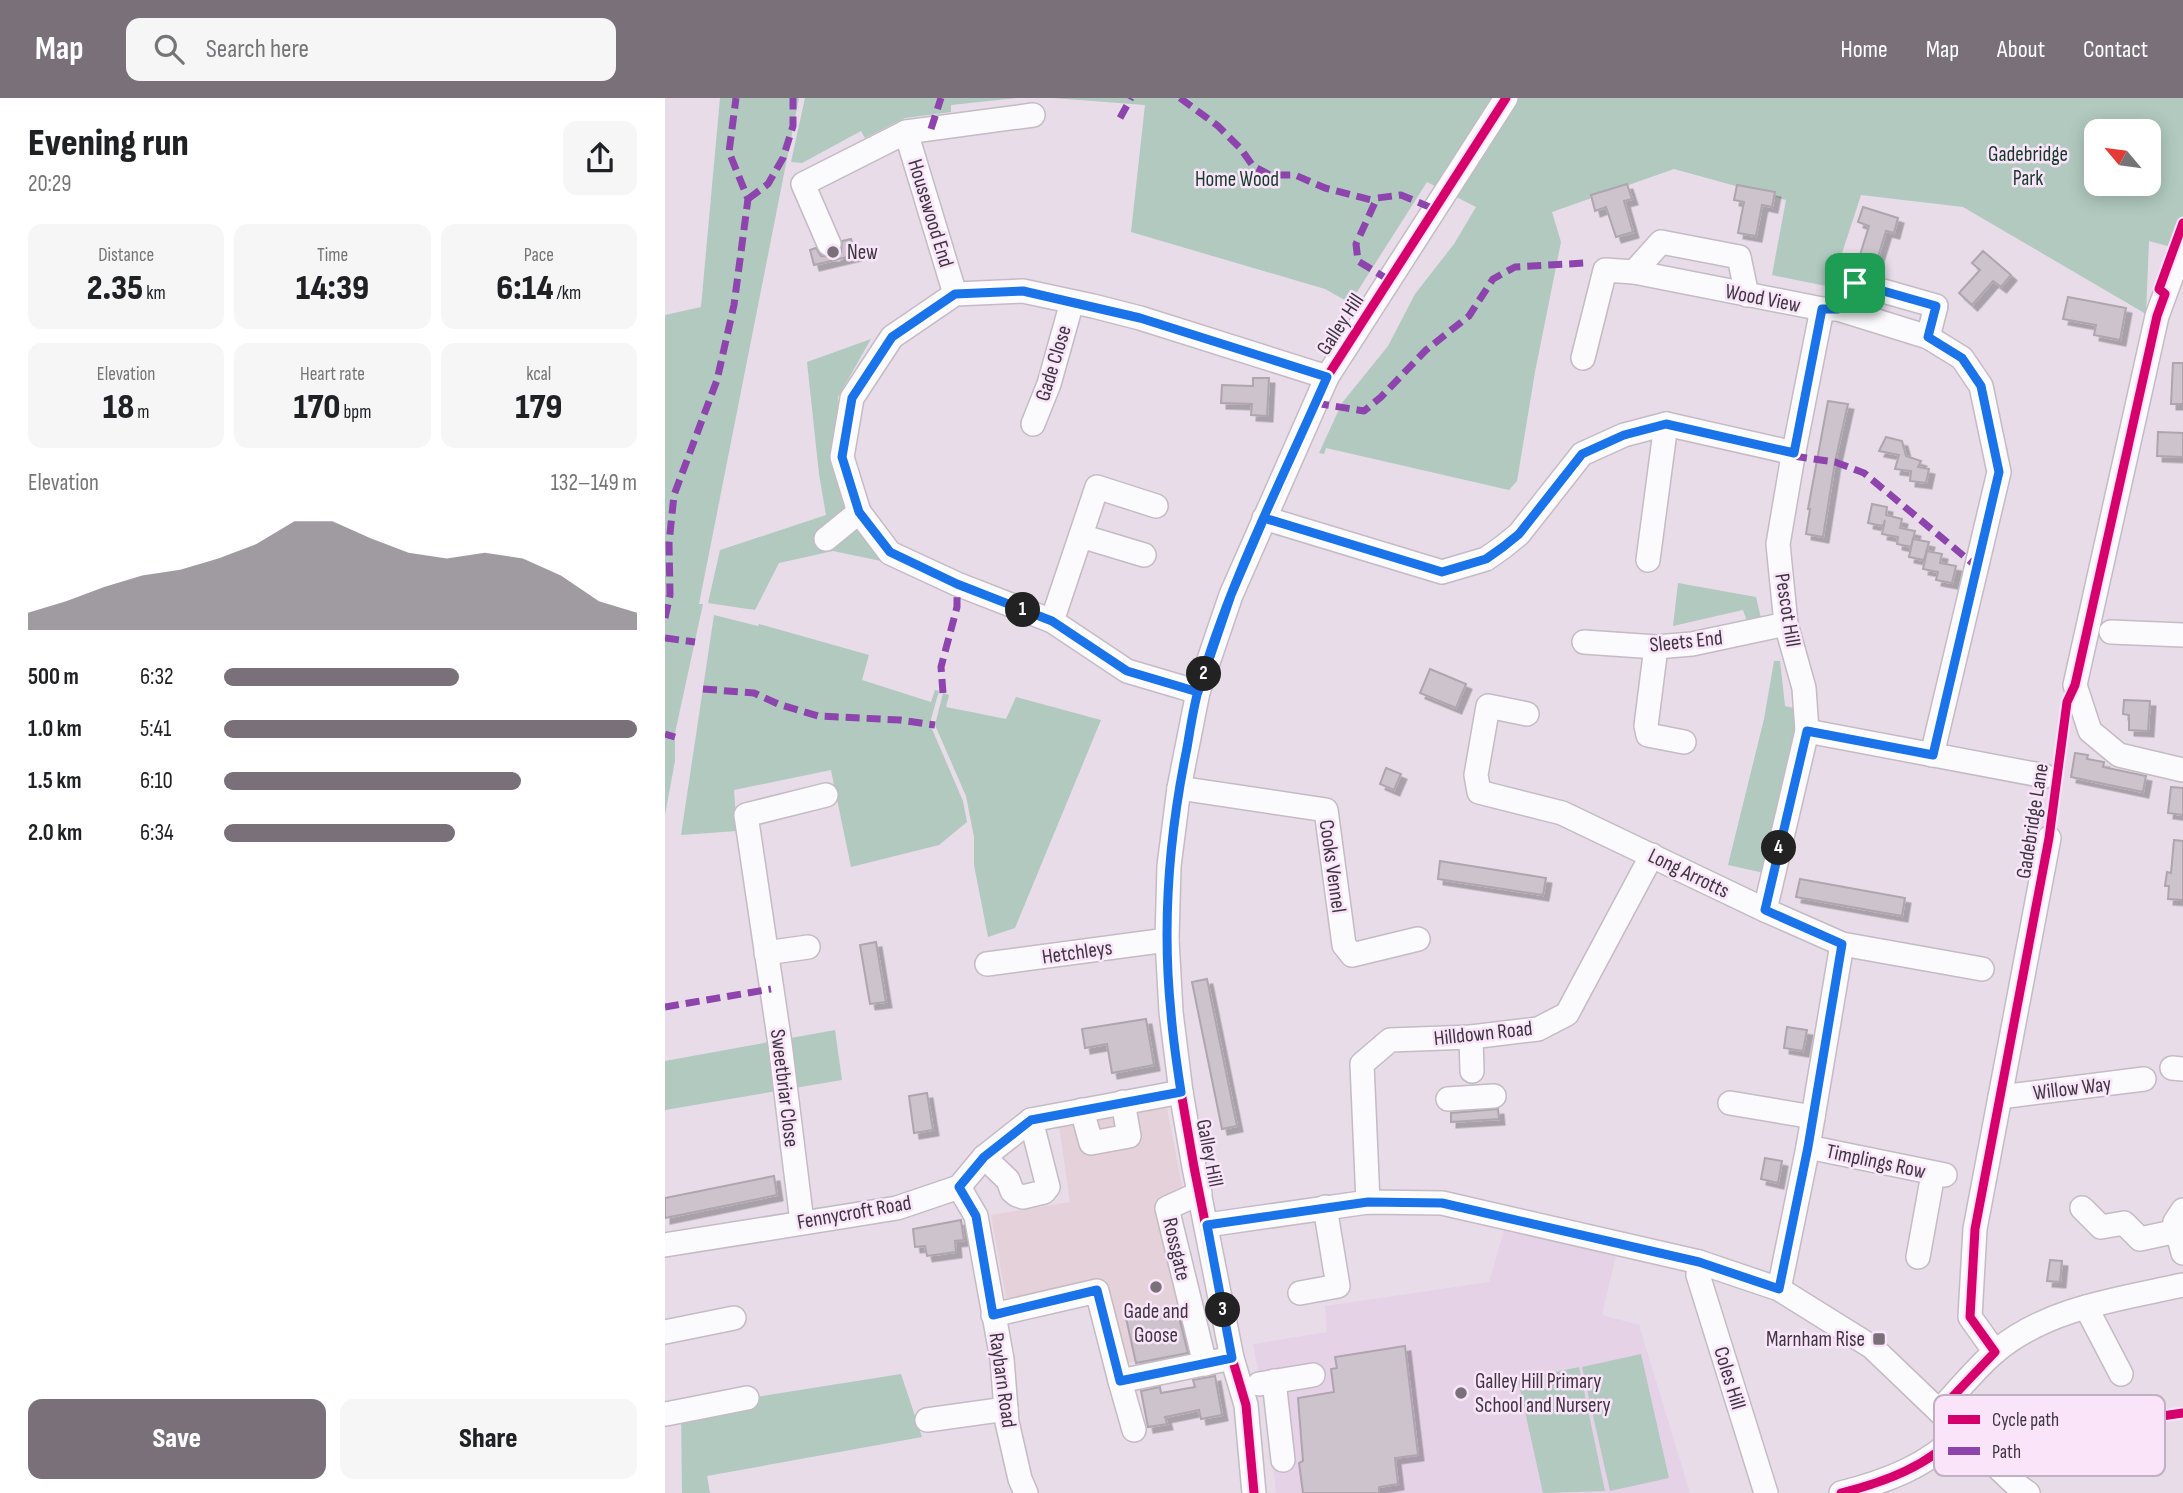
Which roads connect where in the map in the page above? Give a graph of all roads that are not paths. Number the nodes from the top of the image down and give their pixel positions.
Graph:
1 (1506, 98) edge
2 (1033, 115) dead end
3 (906, 132) junction
4 (829, 244) dead end
5 (2183, 245) edge
6 (1634, 272) junction
7 (2176, 288) edge
8 (955, 294) junction
9 (1747, 295) junction
10 (1072, 302) junction
11 (1830, 309) junction
12 (1928, 337) junction
13 (1583, 358) dead end
14 (1327, 377) junction
15 (1033, 424) dead end
16 (1666, 424) junction
17 (1794, 453) junction
18 (1156, 506) dead end
19 (859, 512) junction
20 (1264, 518) junction
21 (1081, 536) junction
22 (826, 539) dead end
23 (1144, 555) dead end
24 (1648, 560) dead end
25 (1052, 621) junction
26 (1786, 624) junction
27 (2183, 624) edge
28 (2111, 632) dead end
29 (2183, 635) edge
30 (1584, 642) dead end
31 (1656, 647) junction
32 (1198, 692) junction
33 (1527, 714) dead end
34 (1807, 731) junction
35 (1684, 742) dead end
36 (1933, 755) junction
37 (2183, 770) edge
38 (2045, 776) dead end
39 (1179, 788) junction
40 (826, 795) dead end
41 (2049, 838) dead end
42 (1652, 855) junction
43 (1765, 910) junction
44 (1418, 939) dead end
45 (1167, 940) junction
46 (1842, 944) junction
47 (808, 947) dead end
48 (766, 953) junction
49 (987, 964) dead end
50 (1982, 969) dead end
51 (1471, 1037) junction
52 (2144, 1079) dead end
53 (1181, 1092) junction
54 (2000, 1097) junction
55 (1448, 1099) dead end
56 (1123, 1102) junction
57 (1730, 1103) dead end
58 (1082, 1110) junction
59 (1813, 1117) junction
60 (1031, 1120) junction
61 (1808, 1147) junction
62 (984, 1157) junction
63 (959, 1187) junction
64 (1200, 1193) junction
65 (1368, 1202) junction
66 (1325, 1207) junction
67 (2082, 1208) dead end
68 (801, 1222) junction
69 (1207, 1225) junction
70 (2181, 1231) edge
71 (665, 1245) edge
72 (1918, 1256) dead end
73 (1699, 1262) junction
74 (2183, 1285) edge
75 (1779, 1289) junction
76 (1300, 1293) dead end
77 (2086, 1307) junction
78 (993, 1315) junction
79 (734, 1318) dead end
80 (665, 1332) edge
81 (1995, 1352) junction
82 (1232, 1358) junction
83 (1205, 1364) junction
84 (2121, 1374) dead end
85 (1314, 1375) dead end
86 (1120, 1381) junction
87 (1274, 1381) junction
88 (1242, 1388) junction
89 (1954, 1395) edge
90 (747, 1398) dead end
91 (1934, 1406) edge
92 (1006, 1409) junction
93 (665, 1418) edge
94 (927, 1420) dead end
95 (1134, 1430) dead end
96 (1934, 1452) edge
97 (1283, 1461) dead end
98 (2007, 1476) edge
99 (1026, 1493) edge
100 (1254, 1493) edge
101 (1766, 1493) edge
102 (1841, 1493) edge
103 (2028, 1493) edge

1 - 14 street, Galley Hill
2 - 3 street, Housewood End
3 - 4 street, Housewood End
3 - 8 street, Housewood End
5 - 7 street
6 - 9 street, Wood View
6 - 9 street
6 - 13 street, Wood View
7 - 37 street
8 - 10 street
8 - 19 street
9 - 11 street, Wood View
10 - 14 street
10 - 15 street, Gade Close
11 - 12 street, Wood View
11 - 12 street
11 - 17 street, Pescot Hill
12 - 36 street, Wood View
14 - 20 street, Galley Hill
16 - 17 street
16 - 20 street
16 - 24 street
17 - 26 street, Pescot Hill
18 - 21 street
19 - 22 street
19 - 25 street
20 - 32 street, Galley Hill
21 - 23 street
21 - 25 street
25 - 32 street
26 - 31 street, Sleets End
26 - 34 street, Pescot Hill
27 - 29 street
28 - 29 street
30 - 31 street, Sleets End
31 - 35 street
32 - 39 street, Galley Hill
33 - 42 street, Long Arrotts
34 - 36 street
34 - 43 street, Pescot Hill
36 - 38 street
39 - 44 street, Cooks Vennel
39 - 45 street, Galley Hill
40 - 48 street, Sweetbriar Close
41 - 54 street, Gadebridge Lane
42 - 43 street, Long Arrotts
42 - 51 street, Hilldown Road
43 - 46 street, Long Arrotts
45 - 49 street, Hetchleys
45 - 53 street, Galley Hill
46 - 50 street, Long Arrotts
46 - 59 street
47 - 48 street
48 - 68 street, Sweetbriar Close
51 - 55 street
51 - 65 street, Hilldown Road
52 - 54 street, Willow Way
53 - 56 street
53 - 64 street, Galley Hill
54 - 81 street, Gadebridge Lane
56 - 58 street
56 - 58 street
57 - 59 street
58 - 60 street
59 - 61 street
60 - 62 street
60 - 62 street
61 - 72 street, Timplings Row
61 - 75 street
62 - 63 street
63 - 68 street, Fennycroft Road
63 - 78 street, Raybarn Road
64 - 69 street, Galley Hill
64 - 83 street, Rossgate
65 - 66 street
65 - 73 street
66 - 69 street
66 - 76 street
67 - 70 street
68 - 71 street, Fennycroft Road
69 - 82 street, Galley Hill
73 - 75 street
73 - 101 street, Coles Hill
74 - 77 street
75 - 91 street
77 - 81 street
77 - 84 street
78 - 86 street
78 - 92 street, Raybarn Road
79 - 80 street
81 - 89 street
82 - 83 street
82 - 88 street, Galley Hill
83 - 86 street
85 - 87 street
86 - 95 street
87 - 88 street
87 - 97 street
88 - 100 street, Galley Hill
90 - 93 street
92 - 94 street
92 - 99 street, Raybarn Road
96 - 102 street
98 - 103 street

